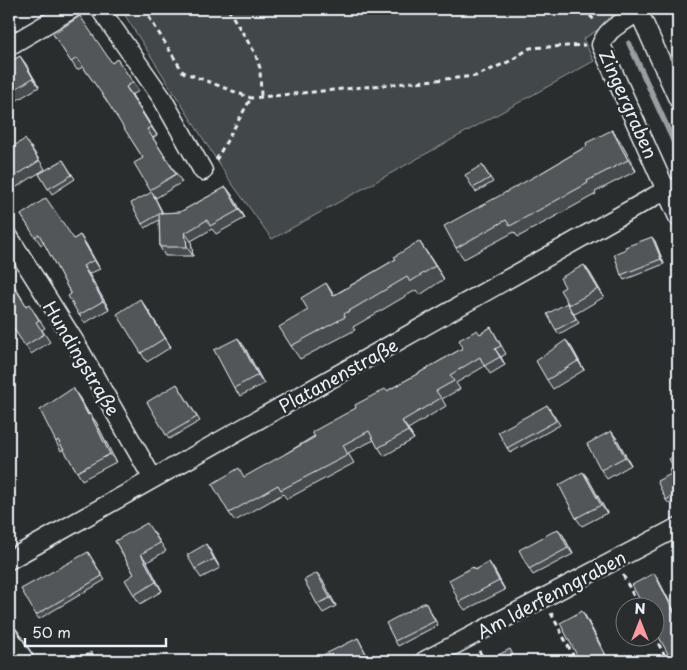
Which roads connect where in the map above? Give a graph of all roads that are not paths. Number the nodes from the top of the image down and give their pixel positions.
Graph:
1 (72, 9) edge
2 (100, 9) edge
3 (636, 11) edge
4 (9, 46) edge
5 (678, 99) edge
6 (203, 171) road end
7 (673, 188) edge
8 (678, 217) edge
9 (9, 237) edge
10 (153, 479) junction
11 (678, 528) edge
12 (9, 560) edge
13 (9, 636) edge
14 (26, 661) edge
15 (424, 661) edge

1 - 4 street
2 - 6 street
3 - 5 street, Zingergraben
3 - 7 street, Zingergraben
7 - 8 street, Zingergraben
7 - 10 street, Platanenstraße
9 - 10 street, Hundingstraße
10 - 12 street, Platanenstraße
11 - 15 street, Am Iderfenngraben
13 - 14 street

